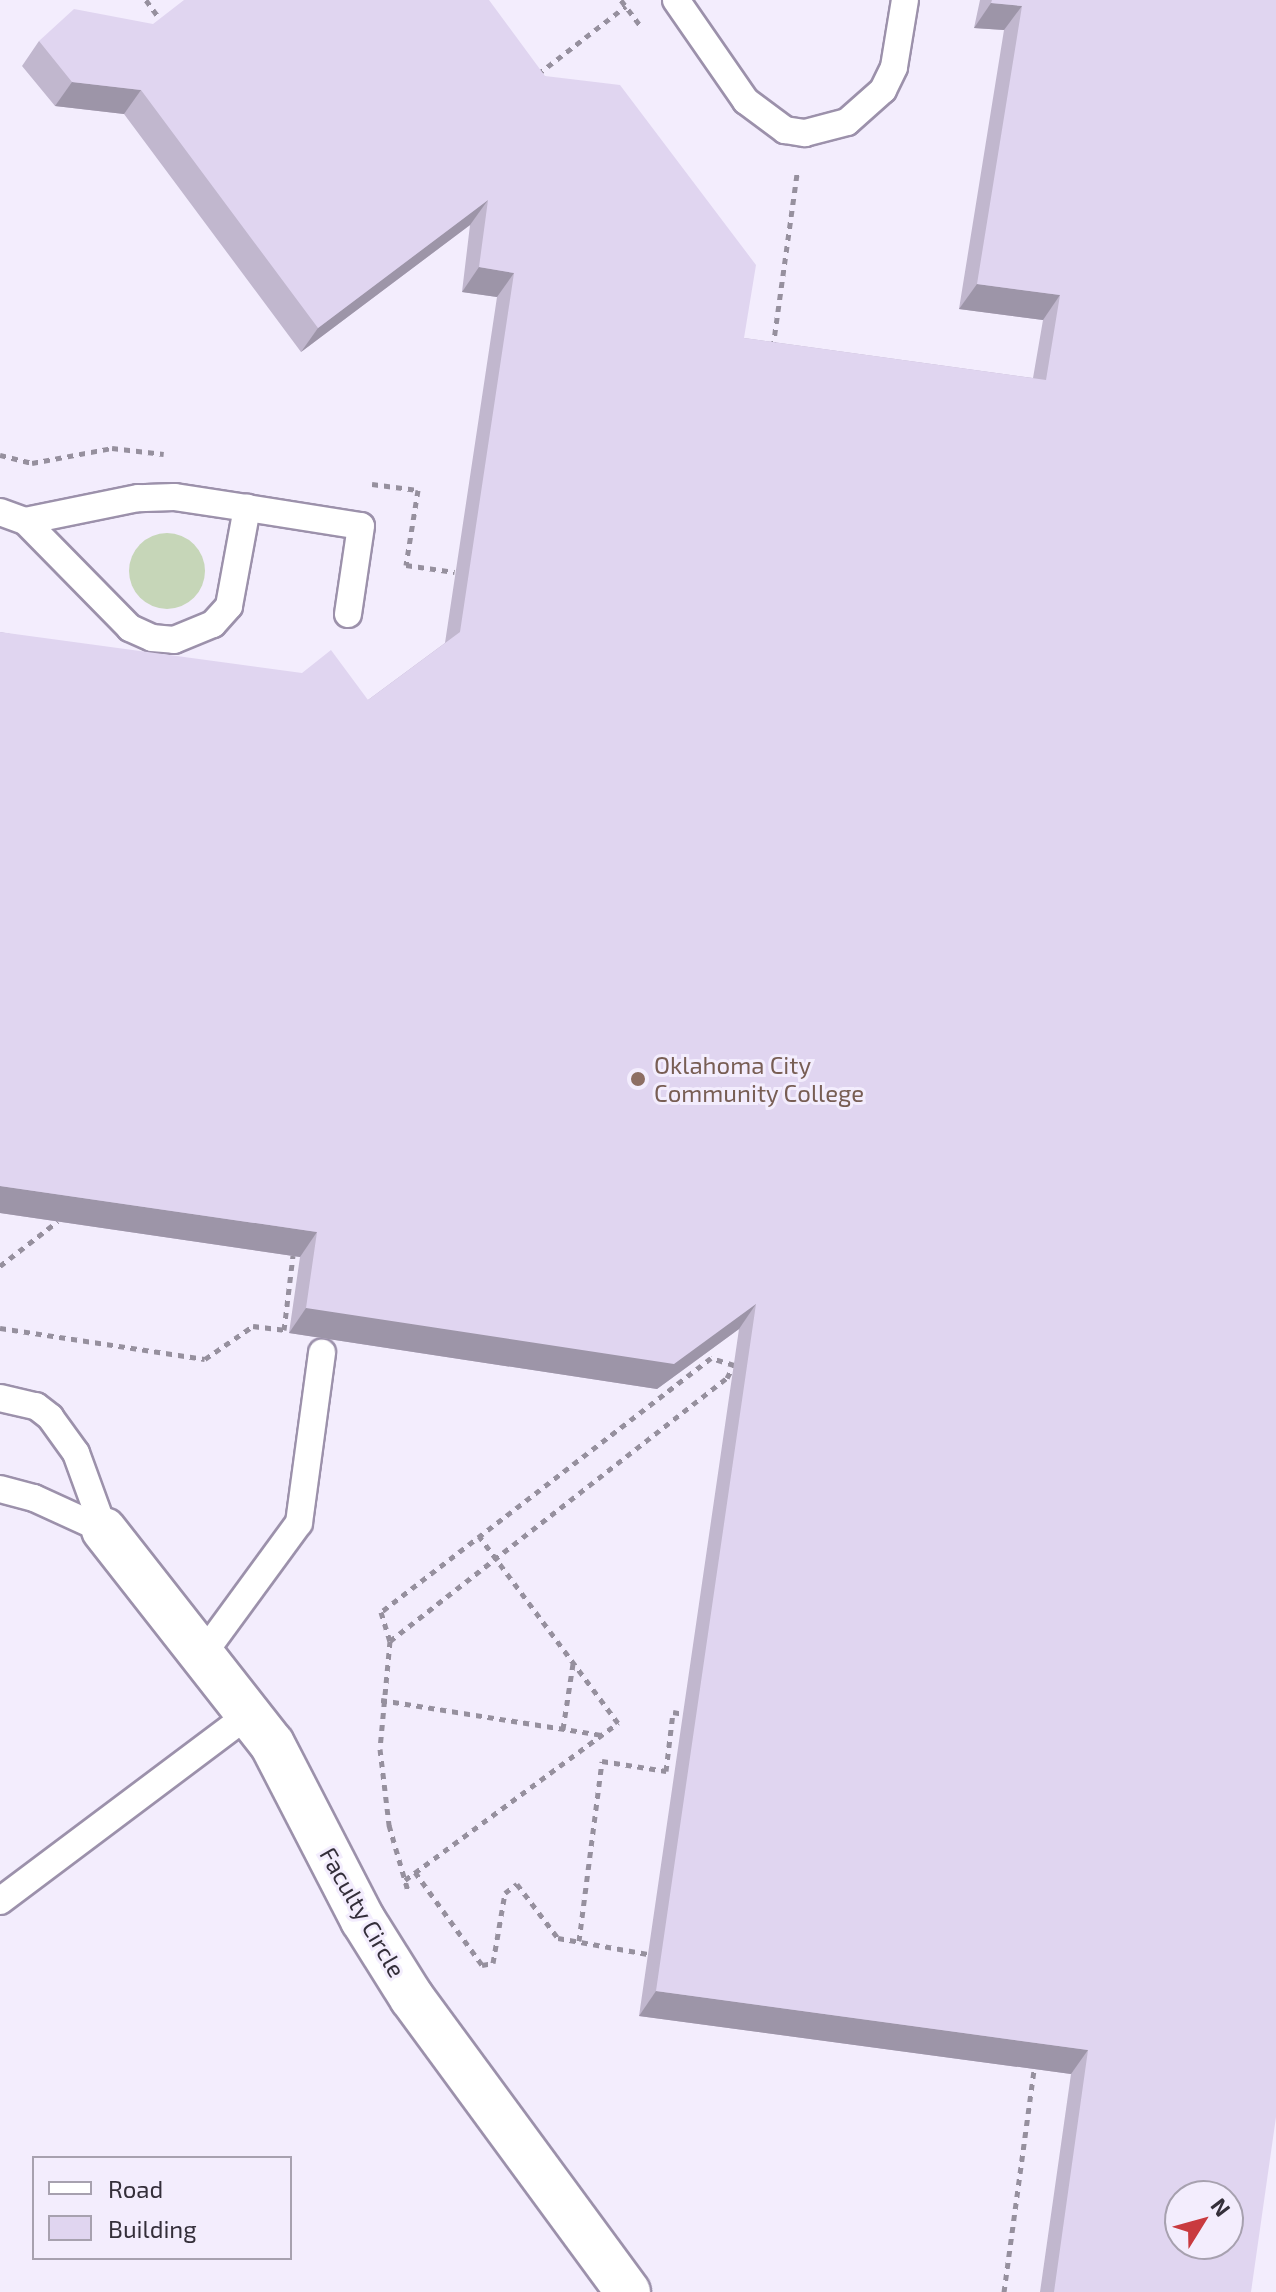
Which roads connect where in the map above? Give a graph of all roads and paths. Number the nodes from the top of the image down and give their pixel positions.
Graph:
1 (146, 0) edge
2 (676, 0) edge
3 (905, 0) edge
4 (626, 6) dead end
5 (165, 25) edge
6 (531, 80) edge
7 (797, 174) dead end
8 (773, 354) edge
9 (247, 508) junction
10 (0, 512) edge
11 (25, 521) junction
12 (348, 614) dead end
13 (58, 1221) edge
14 (293, 1256) edge
15 (0, 1266) edge
16 (0, 1328) edge
17 (322, 1353) edge
18 (0, 1398) edge
19 (0, 1489) edge
20 (104, 1530) junction
21 (479, 1536) junction
22 (497, 1560) junction
23 (390, 1641) junction
24 (203, 1654) junction
25 (573, 1663) junction
26 (381, 1700) junction
27 (250, 1713) junction
28 (683, 1714) dead end
29 (563, 1729) junction
30 (602, 1735) junction
31 (415, 1872) junction
32 (405, 1880) junction
33 (0, 1901) edge
34 (412, 1906) dead end
35 (579, 1941) junction
36 (648, 1954) dead end
37 (1034, 2069) edge
38 (628, 2292) edge
39 (1004, 2292) edge

1 - 5 path
2 - 3 lane
4 - 6 path
7 - 8 path
9 - 11 lane
9 - 11 lane
9 - 12 lane
10 - 11 lane
13 - 15 path
14 - 16 path
17 - 24 lane
18 - 20 lane, Faculty Circle
19 - 20 lane, Faculty Circle
20 - 24 street, Faculty Circle
21 - 22 path
21 - 22 path
21 - 23 path
22 - 23 path
22 - 25 path
23 - 26 path
24 - 27 street, Faculty Circle
25 - 29 path
25 - 30 path
26 - 29 path
26 - 32 path
27 - 33 lane
27 - 38 street, Faculty Circle
28 - 35 path
29 - 30 path
30 - 31 path
31 - 32 path
31 - 35 path
32 - 34 path
35 - 36 path
37 - 39 path

